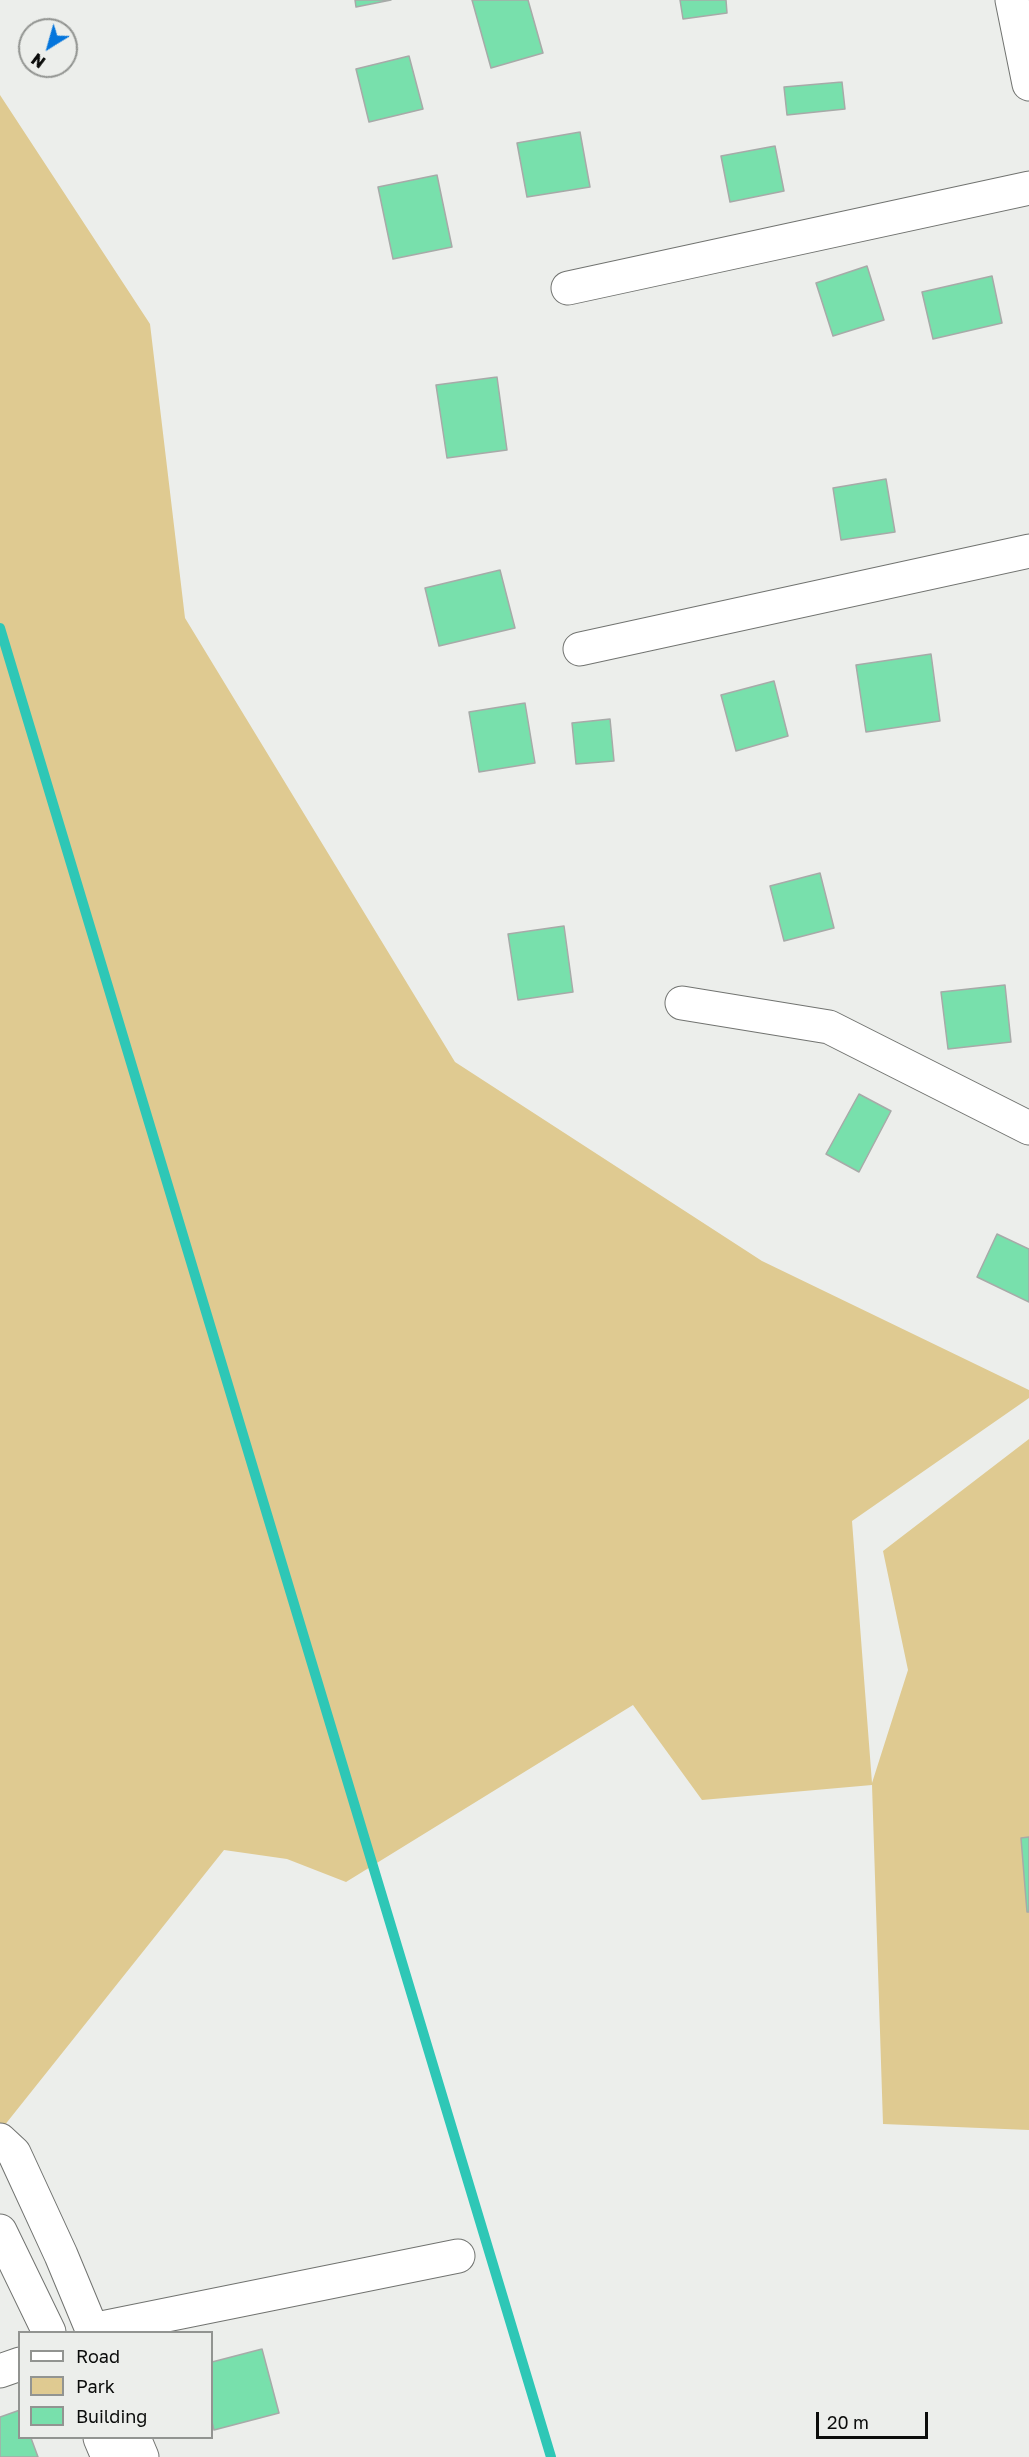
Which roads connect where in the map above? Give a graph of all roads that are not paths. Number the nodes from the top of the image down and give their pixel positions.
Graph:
1 (1012, 0) edge
2 (1029, 84) edge
3 (1029, 188) edge
4 (568, 288) dead end
5 (1029, 551) edge
6 (580, 649) dead end
7 (682, 1003) dead end
8 (1029, 1128) edge
9 (0, 2140) edge
10 (0, 2231) edge
11 (458, 2256) dead end
12 (49, 2331) edge
13 (92, 2331) edge
14 (18, 2365) edge
15 (0, 2371) edge
16 (100, 2439) edge
17 (134, 2439) edge
18 (108, 2457) edge
19 (142, 2457) edge

1 - 2 lane
3 - 4 lane
5 - 6 lane
7 - 8 lane
9 - 13 lane
10 - 12 lane
11 - 13 lane
14 - 15 lane
16 - 18 lane
17 - 19 lane

